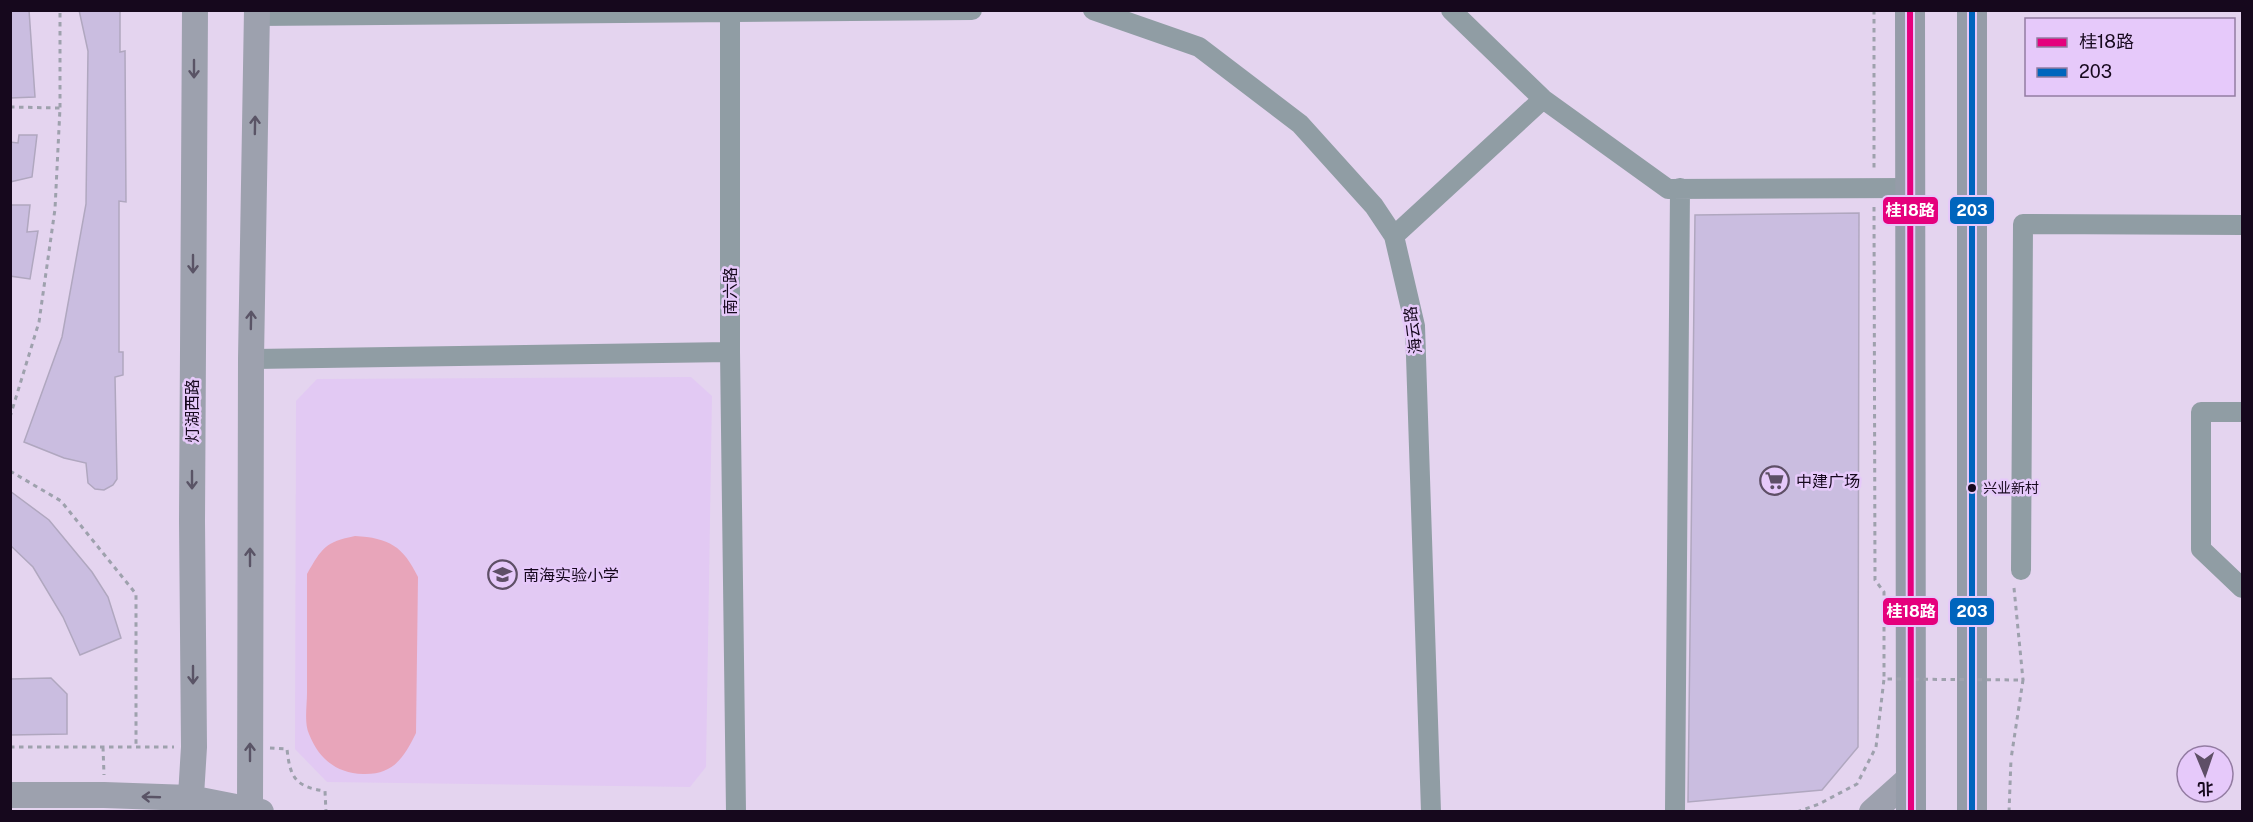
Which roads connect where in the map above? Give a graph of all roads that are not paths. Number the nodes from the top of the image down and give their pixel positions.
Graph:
1 (195, 10) edge
2 (972, 10) edge
3 (1093, 10) edge
4 (1451, 10) edge
5 (1911, 10) edge
6 (1972, 10) edge
7 (257, 13) edge
8 (730, 13) junction
9 (1543, 99) junction
10 (1680, 188) junction
11 (1910, 188) junction
12 (2242, 225) edge
13 (1394, 236) junction
14 (730, 352) junction
15 (251, 359) junction
16 (2242, 412) edge
17 (2018, 577) road end
18 (2242, 588) edge
19 (1911, 777) junction
20 (10, 795) edge
21 (190, 805) edge
22 (254, 811) edge
23 (736, 812) edge
24 (1431, 812) edge
25 (1675, 812) edge
26 (1872, 812) edge
27 (1911, 812) edge
28 (1972, 812) edge

1 -> 21 main road, 灯湖西路
2 - 8 street
3 - 13 street, 海云路
4 - 9 street
5 - 11 highway
6 - 28 highway
7 - 8 street
15 -> 7 main road
8 - 14 street, 南六路
9 - 10 street
9 - 13 street
10 - 11 street
10 - 25 street
11 - 19 highway
12 - 17 street
13 - 24 street, 海云路
14 - 15 street
14 - 23 street, 南六路
22 -> 15 main road
16 - 18 street
19 - 26 main road
19 - 27 highway
21 -> 20 main road
21 - 22 main road

